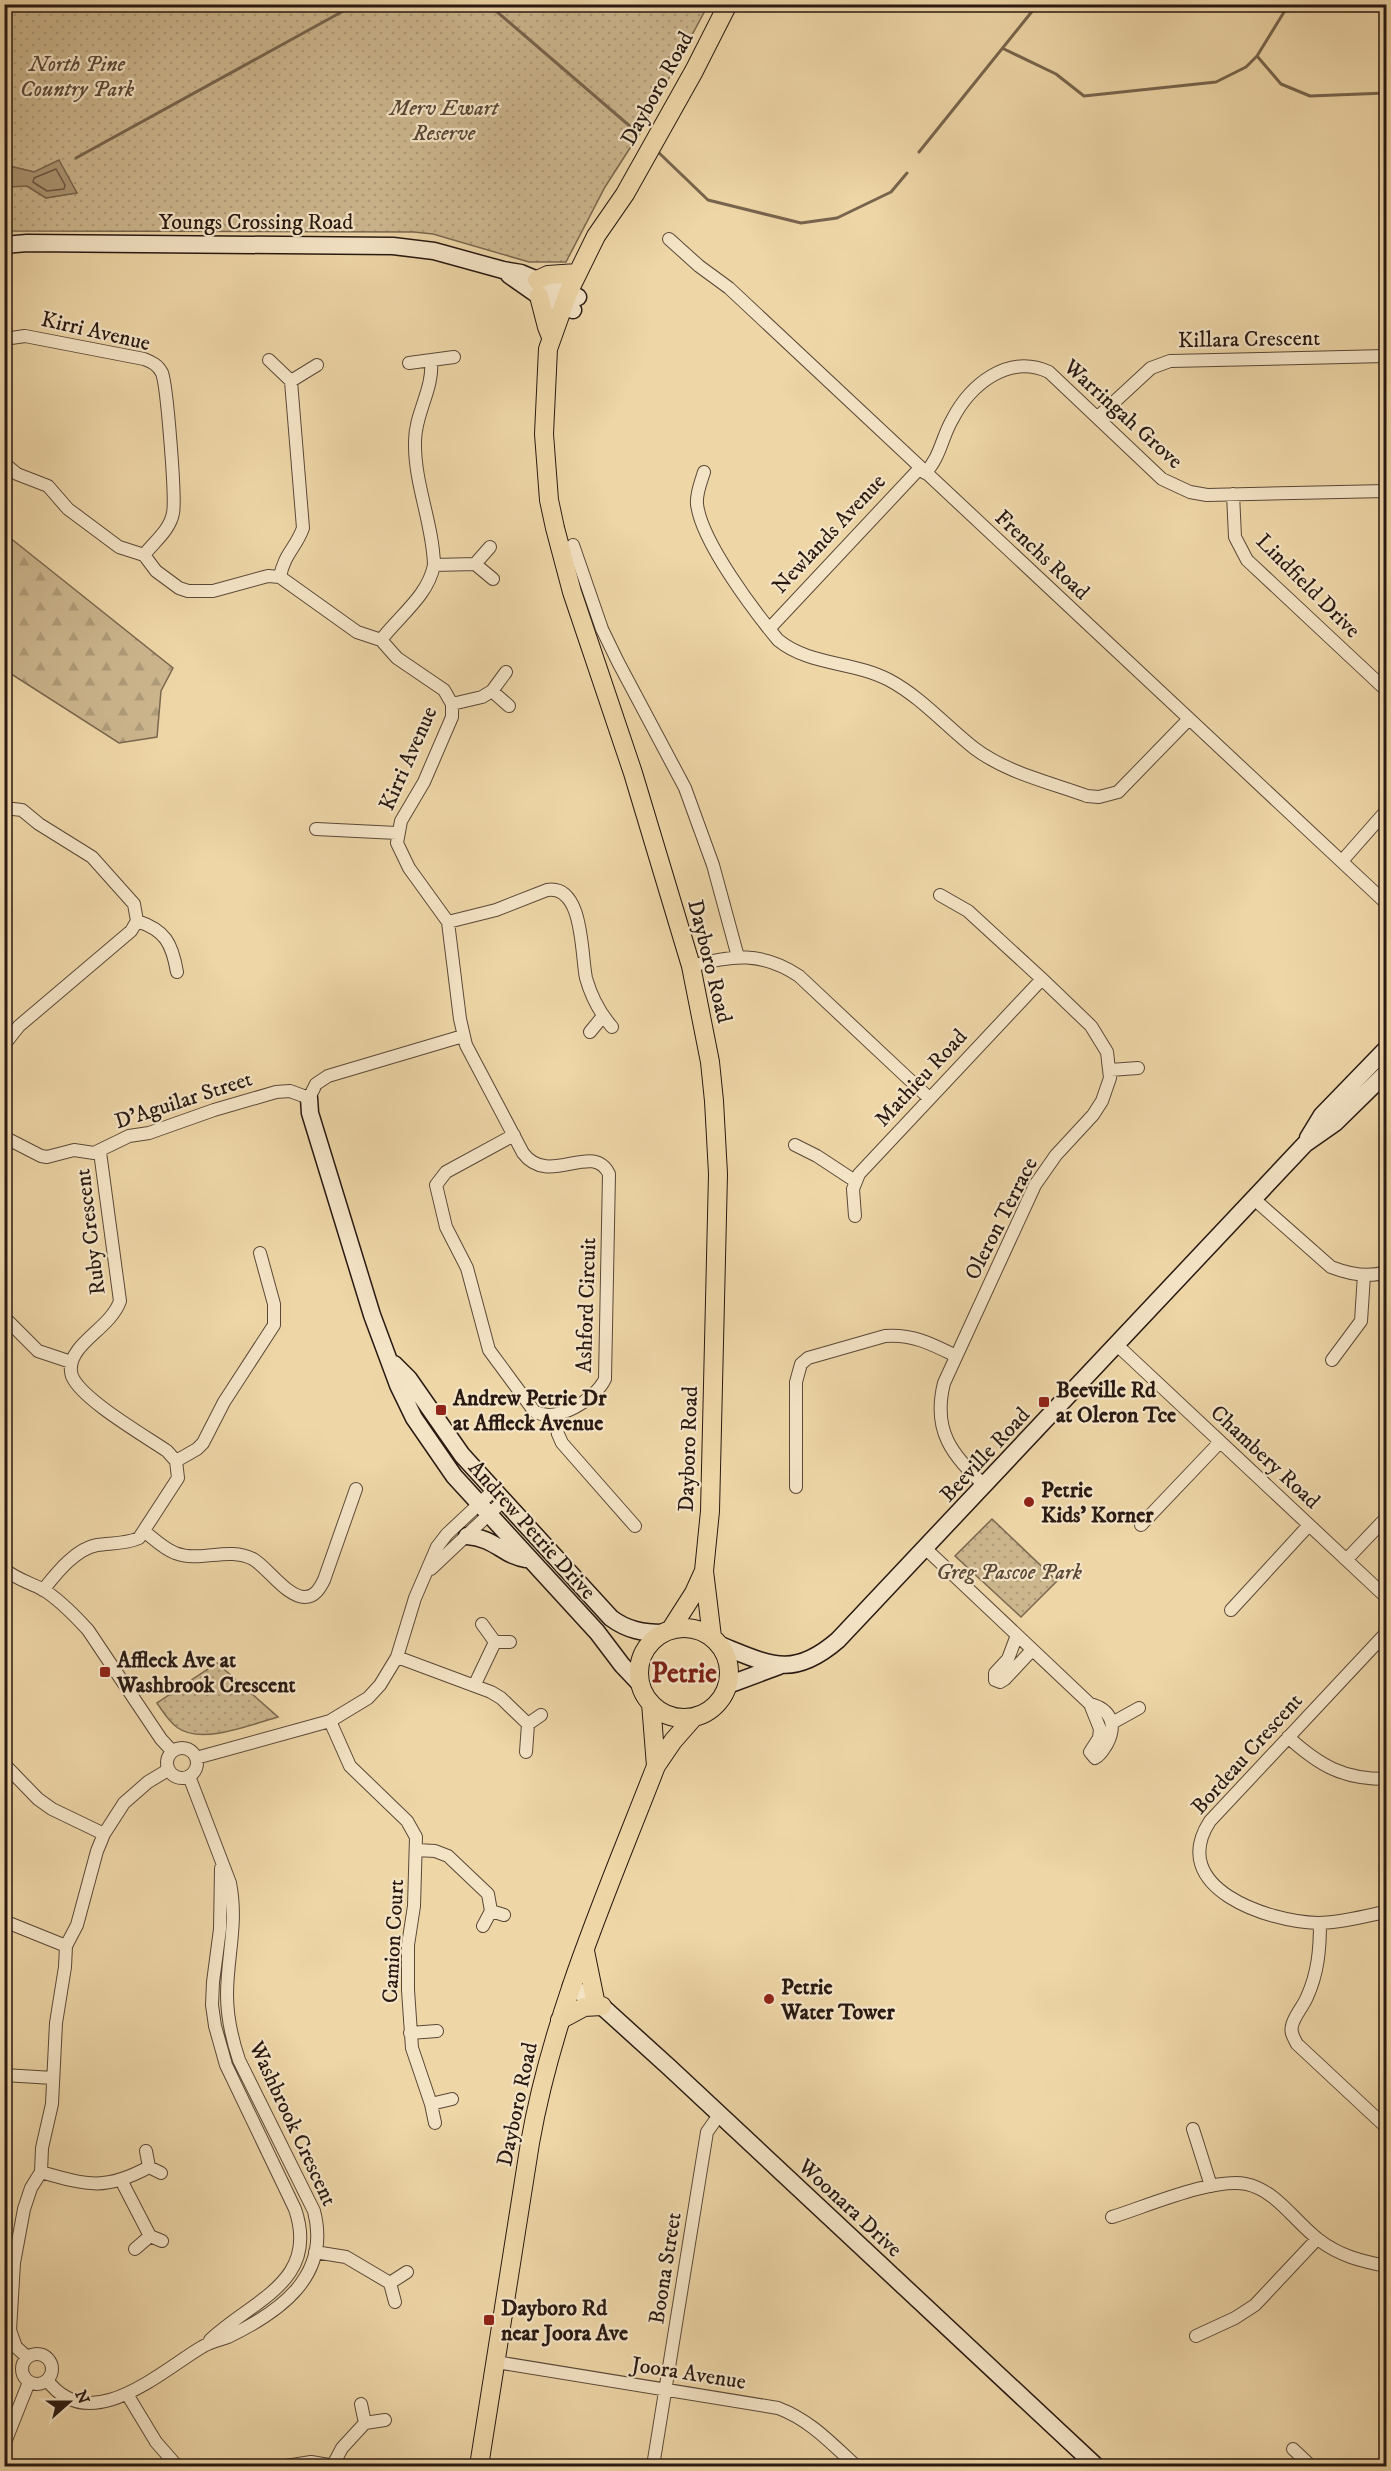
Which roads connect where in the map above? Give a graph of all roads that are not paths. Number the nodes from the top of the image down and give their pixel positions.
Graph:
1 (728, 4) edge
2 (624, 194) junction
3 (669, 239) dead end
4 (4, 245) edge
5 (577, 273) junction
6 (538, 288) junction
7 (570, 302) junction
8 (551, 337) junction
9 (4, 339) edge
10 (1386, 356) edge
11 (454, 357) dead end
12 (269, 360) dead end
13 (430, 360) junction
14 (409, 363) dead end
15 (317, 365) dead end
16 (291, 381) junction
17 (547, 381) junction
18 (1098, 417) junction
19 (4, 463) edge
20 (923, 470) junction
21 (704, 472) dead end
22 (1386, 491) edge
23 (1233, 494) junction
24 (573, 545) dead end
25 (490, 547) dead end
26 (144, 555) junction
27 (475, 564) junction
28 (434, 565) junction
29 (280, 578) junction
30 (494, 579) dead end
31 (769, 629) junction
32 (381, 640) junction
33 (506, 672) dead end
34 (1386, 690) edge
35 (492, 691) junction
36 (452, 704) junction
37 (509, 706) dead end
38 (1189, 719) junction
39 (4, 808) edge
40 (1386, 811) edge
41 (316, 829) dead end
42 (397, 833) junction
43 (1342, 861) junction
44 (940, 896) dead end
45 (1386, 903) edge
46 (137, 921) junction
47 (448, 922) junction
48 (738, 957) junction
49 (691, 966) junction
50 (177, 972) dead end
51 (1042, 979) junction
52 (603, 1016) junction
53 (612, 1028) dead end
54 (590, 1032) dead end
55 (464, 1036) junction
56 (4, 1045) edge
57 (1386, 1048) edge
58 (1138, 1068) dead end
59 (1110, 1070) junction
60 (1386, 1073) edge
61 (309, 1098) junction
62 (929, 1098) junction
63 (514, 1135) junction
64 (4, 1137) edge
65 (1305, 1144) junction
66 (795, 1145) dead end
67 (100, 1152) junction
68 (855, 1181) junction
69 (1254, 1199) junction
70 (855, 1216) dead end
71 (260, 1253) dead end
72 (1386, 1272) edge
73 (1364, 1275) junction
74 (4, 1317) edge
75 (1117, 1345) junction
76 (956, 1356) junction
77 (1332, 1360) dead end
78 (391, 1361) junction
79 (71, 1362) junction
80 (555, 1416) junction
81 (1220, 1442) junction
82 (176, 1461) junction
83 (985, 1486) junction
84 (795, 1487) dead end
85 (356, 1489) dead end
86 (499, 1496) junction
87 (484, 1508) junction
88 (1386, 1518) edge
89 (1141, 1525) dead end
90 (1309, 1525) junction
91 (635, 1526) dead end
92 (145, 1532) junction
93 (466, 1536) junction
94 (926, 1549) junction
95 (530, 1559) junction
96 (1347, 1559) junction
97 (4, 1569) edge
98 (704, 1571) junction
99 (428, 1572) junction
100 (43, 1590) junction
101 (1386, 1597) edge
102 (1231, 1610) dead end
103 (482, 1624) dead end
104 (667, 1631) junction
105 (1386, 1633) edge
106 (1017, 1635) junction
107 (716, 1641) junction
108 (495, 1642) junction
109 (510, 1642) dead end
110 (1032, 1650) junction
111 (397, 1657) junction
112 (779, 1666) junction
113 (475, 1684) junction
114 (640, 1685) junction
115 (728, 1685) junction
116 (651, 1703) junction
117 (1090, 1704) junction
118 (1139, 1708) dead end
119 (541, 1715) dead end
120 (694, 1717) junction
121 (330, 1721) junction
122 (1112, 1723) junction
123 (528, 1724) junction
124 (1288, 1737) junction
125 (172, 1751) junction
126 (526, 1752) dead end
127 (196, 1758) junction
128 (4, 1764) edge
129 (656, 1766) junction
130 (168, 1770) junction
131 (189, 1776) junction
132 (1386, 1779) edge
133 (104, 1834) junction
134 (417, 1850) junction
135 (221, 1863) junction
136 (491, 1911) junction
137 (1386, 1912) edge
138 (504, 1914) dead end
139 (4, 1921) edge
140 (1320, 1923) junction
141 (483, 1926) dead end
142 (66, 1946) junction
143 (585, 1949) junction
144 (571, 1986) junction
145 (598, 2003) junction
146 (560, 2020) junction
147 (437, 2031) dead end
148 (410, 2034) junction
149 (4, 2075) edge
150 (53, 2078) junction
151 (452, 2099) dead end
152 (431, 2104) junction
153 (719, 2115) junction
154 (435, 2123) dead end
155 (1386, 2127) edge
156 (1193, 2128) dead end
157 (146, 2151) dead end
158 (149, 2167) junction
159 (41, 2172) junction
160 (161, 2173) dead end
161 (121, 2180) junction
162 (1211, 2186) junction
163 (1112, 2217) dead end
164 (1317, 2239) junction
165 (135, 2249) dead end
166 (315, 2252) junction
167 (1386, 2266) edge
168 (407, 2272) dead end
169 (390, 2283) junction
170 (395, 2302) dead end
171 (1196, 2336) dead end
172 (205, 2345) junction
173 (27, 2357) junction
174 (496, 2362) junction
175 (47, 2380) junction
176 (29, 2382) junction
177 (665, 2389) junction
178 (127, 2394) junction
179 (361, 2404) dead end
180 (385, 2420) dead end
181 (365, 2423) junction
182 (4, 2445) edge
183 (1293, 2449) dead end
184 (177, 2466) edge
185 (286, 2466) edge
186 (334, 2466) edge
187 (479, 2466) edge
188 (653, 2466) edge
189 (856, 2466) edge
190 (1096, 2466) edge
191 (1311, 2466) edge

1 - 2 main road, Dayboro Road
2 - 5 main road, Dayboro Road
2 - 7 main road, Dayboro Road
3 - 20 street, Frenchs Road
4 - 6 street, Youngs Crossing Road
5 - 6 main road
5 - 7 main road, Dayboro Road
6 - 7 street, Youngs Crossing Road
6 - 8 main road
7 - 8 main road, Dayboro Road
7 - 17 main road, Dayboro Road
8 - 17 main road, Dayboro Road
9 - 26 street, Kirri Avenue
10 - 18 street, Killara Crescent
11 - 13 street
12 - 16 street
13 - 14 street
13 - 28 street
15 - 16 street
16 - 29 street
17 - 49 main road, Dayboro Road
18 - 20 street, Warringah Grove
18 - 23 street, Warringah Grove
19 - 26 street
20 - 31 street, Newlands Avenue
20 - 38 street, Frenchs Road
21 - 31 street
22 - 23 street, Warringah Grove
23 - 34 street, Lindfield Drive
24 - 48 street, Dayboro Road
25 - 27 street
26 - 29 street
27 - 28 street
27 - 30 street
28 - 32 street
29 - 32 street, Kirri Avenue
31 - 38 street
32 - 36 street, Kirri Avenue
33 - 35 street
35 - 36 street
35 - 37 street
36 - 42 street, Kirri Avenue
38 - 43 street, Frenchs Road
39 - 46 street
40 - 43 street
41 - 42 street
42 - 47 street, Kirri Avenue
43 - 45 street, Frenchs Road
44 - 51 street, Oleron Terrace
46 - 50 street
46 - 56 street
47 - 52 street
47 - 55 street, Kirri Avenue
48 - 49 street
48 - 62 street
49 - 98 main road, Dayboro Road
51 - 59 street, Oleron Terrace
51 - 62 street, Mathieu Road
52 - 53 street
52 - 54 street
55 - 61 street
55 - 63 street, Ashford Circuit
57 - 65 street, Beeville Road
58 - 59 street
59 - 76 street, Oleron Terrace
60 - 65 street, Beeville Road
61 - 67 street, D'Aguilar Street
61 - 78 street, Andrew Petrie Drive
62 - 68 street, Mathieu Road
63 - 80 street
63 - 80 street, Ashford Circuit
64 - 67 street, D'Aguilar Street
65 - 69 street, Beeville Road
66 - 68 street
67 - 79 street, Ruby Crescent
68 - 70 street
69 - 73 street
69 - 75 street, Beeville Road
71 - 82 street
72 - 73 street
73 - 77 street
74 - 79 street
75 - 81 street, Chambery Road
75 - 83 street, Beeville Road
76 - 83 street, Oleron Terrace
76 - 84 street
78 - 86 street, Andrew Petrie Drive
78 - 87 street, Andrew Petrie Drive
79 - 82 street
80 - 91 street
81 - 89 street
81 - 90 street, Chambery Road
82 - 92 street
83 - 94 street, Beeville Road
85 - 92 street
86 - 87 street
86 - 104 street, Andrew Petrie Drive
87 - 93 street
87 - 95 street, Andrew Petrie Drive
87 - 99 street
88 - 96 street
90 - 96 street, Chambery Road
90 - 102 street
92 - 100 street
93 - 95 street
93 - 99 street
94 - 106 street
94 - 112 street, Beeville Road
95 - 114 street, Andrew Petrie Drive
96 - 101 street, Chambery Road
97 - 100 street
98 - 104 main road, Dayboro Road
98 - 107 main road, Dayboro Road
99 - 111 street
100 - 125 street
103 - 108 street
104 - 107 main road
104 - 114 main road
105 - 124 street, Bordeau Crescent
106 - 110 street
106 - 110 street
107 - 112 street
107 - 115 main road
108 - 109 street
108 - 113 street
110 - 117 street
111 - 113 street
111 - 121 street
112 - 115 street, Beeville Road
113 - 123 street
114 - 116 main road
115 - 120 main road
116 - 120 main road
116 - 129 main road, Dayboro Road
117 - 122 street
117 - 122 street
118 - 122 street
119 - 123 street
120 - 129 main road, Dayboro Road
121 - 127 street
121 - 134 street, Camion Court
123 - 126 street
124 - 132 street
124 - 140 street, Bordeau Crescent
125 - 127 street
125 - 130 street
127 - 131 street
128 - 133 street
129 - 143 main road, Dayboro Road
130 - 131 street
130 - 133 street
131 - 135 street, Washbrook Crescent
133 - 142 street
134 - 136 street, Camion Court
134 - 148 street, Camion Court
135 - 166 street, Washbrook Crescent
135 - 172 street, Washbrook Crescent
136 - 138 street
136 - 141 street
137 - 140 street, Bordeau Crescent
139 - 142 street
140 - 155 street
142 - 150 street
143 - 144 main road, Dayboro Road
143 - 145 main road
144 - 145 street, Woonara Drive
144 - 146 main road, Dayboro Road
145 - 146 main road
145 - 153 street, Woonara Drive
146 - 174 main road, Dayboro Road
147 - 148 street, Camion Court
148 - 152 street, Camion Court
149 - 150 street
150 - 159 street
151 - 152 street
152 - 154 street, Camion Court
153 - 177 street, Boona Street
153 - 190 street, Woonara Drive
156 - 162 street
157 - 158 street
158 - 160 street
158 - 161 street
159 - 161 street
159 - 173 street
161 - 165 street
162 - 163 street
162 - 164 street
164 - 167 street
164 - 171 street
166 - 169 street
166 - 172 street, Washbrook Crescent
168 - 169 street
169 - 170 street
172 - 178 street, Washbrook Crescent
173 - 175 street
173 - 176 street
174 - 177 street, Joora Avenue
174 - 187 main road, Dayboro Road
175 - 176 street
175 - 178 street, Washbrook Crescent
176 - 182 street
177 - 188 street, Boona Street
177 - 189 street, Joora Avenue
178 - 184 street
179 - 181 street
180 - 181 street
181 - 186 street
183 - 191 street
185 - 186 street

